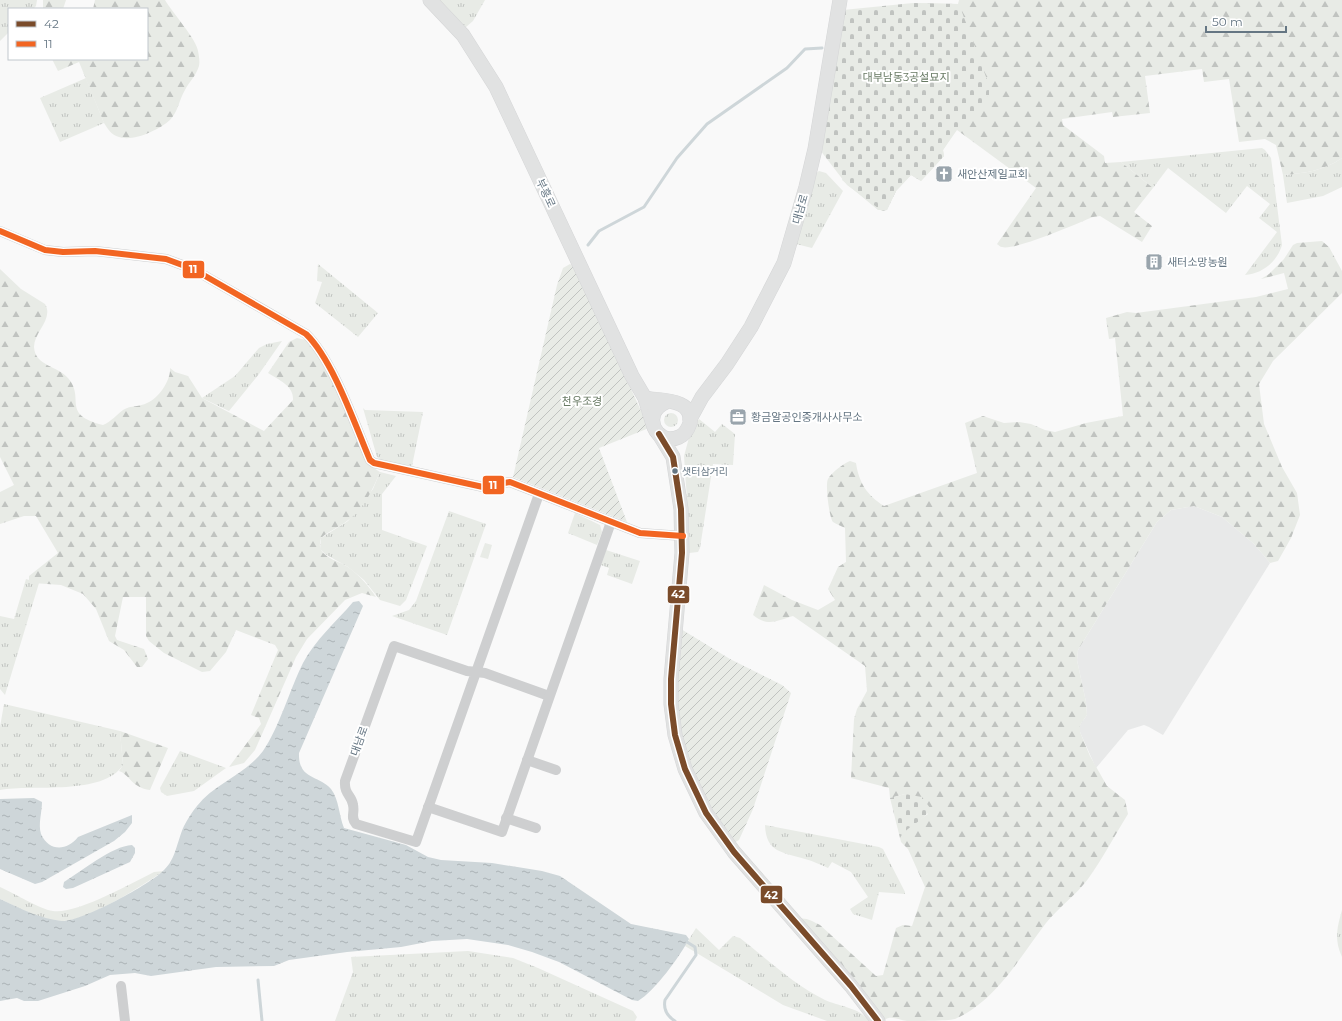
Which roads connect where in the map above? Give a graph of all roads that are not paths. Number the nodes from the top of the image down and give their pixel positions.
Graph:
1 (430, 0) edge
2 (840, 0) edge
3 (0, 231) edge
4 (702, 397) junction
5 (645, 398) junction
6 (672, 402) junction
7 (690, 419) junction
8 (652, 421) junction
9 (659, 434) junction
10 (684, 434) junction
11 (673, 457) junction
12 (539, 494) junction
13 (611, 522) junction
14 (682, 536) junction
15 (476, 672) junction
16 (549, 696) junction
17 (527, 760) junction
18 (556, 770) dead end
19 (428, 807) junction
20 (506, 818) junction
21 (536, 828) dead end
22 (121, 986) dead end
23 (125, 1021) edge
24 (878, 1021) edge

1 - 5 street, 부흥로
2 - 4 street, 대남로
3 - 12 street
4 - 6 street
4 - 7 street, 대남로
5 - 6 street
5 - 8 street, 부흥로
6 - 7 street
6 - 8 street
7 - 10 street
8 - 9 street
9 - 10 street
9 - 11 street
10 - 11 street
11 - 14 street
12 - 13 street
12 - 15 street, 대남로
13 - 14 street
13 - 16 street
14 - 24 street
15 - 16 street, 대남로
15 - 19 street, 대남로
15 - 19 street, 대남로
16 - 17 street
17 - 18 street
17 - 20 street
19 - 20 street
20 - 21 street
22 - 23 street

